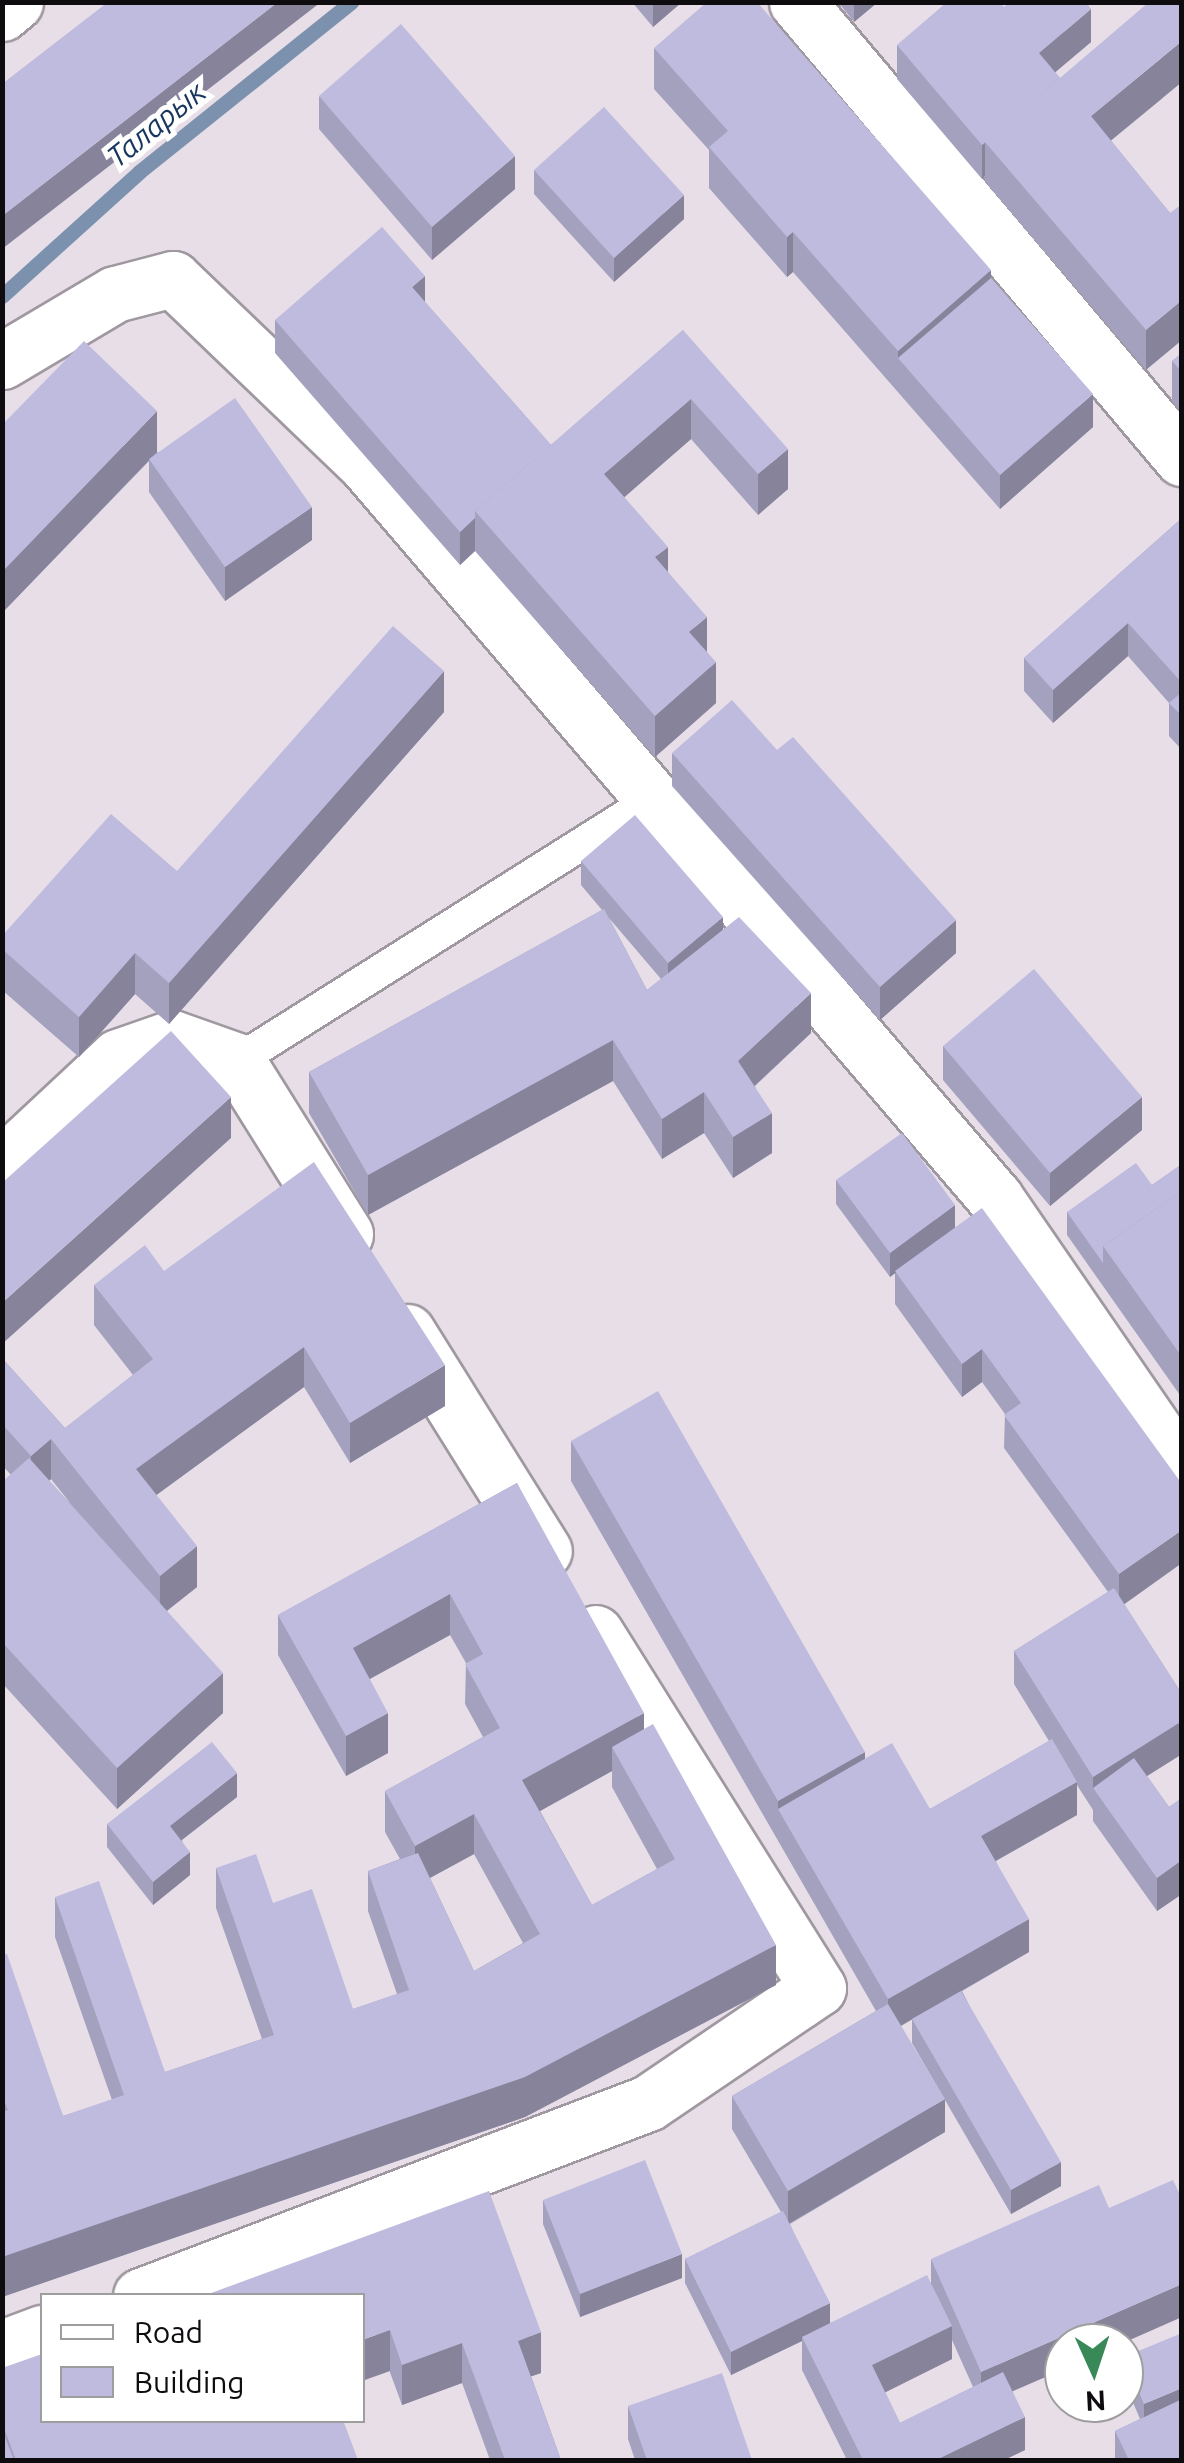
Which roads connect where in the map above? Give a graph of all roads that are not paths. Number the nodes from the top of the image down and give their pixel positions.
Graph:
1 (15, 2) edge
2 (797, 2) edge
3 (2, 13) edge
4 (2, 362) edge
5 (1182, 458) edge
6 (653, 799) junction
7 (237, 1061) junction
8 (2, 1165) edge
9 (1182, 1470) edge
10 (148, 2293) edge
11 (40, 2334) edge
12 (2, 2348) edge

1 - 3 street
2 - 5 street
4 - 6 street
6 - 7 lane
6 - 9 street
7 - 8 street
7 - 10 street
11 - 12 street

